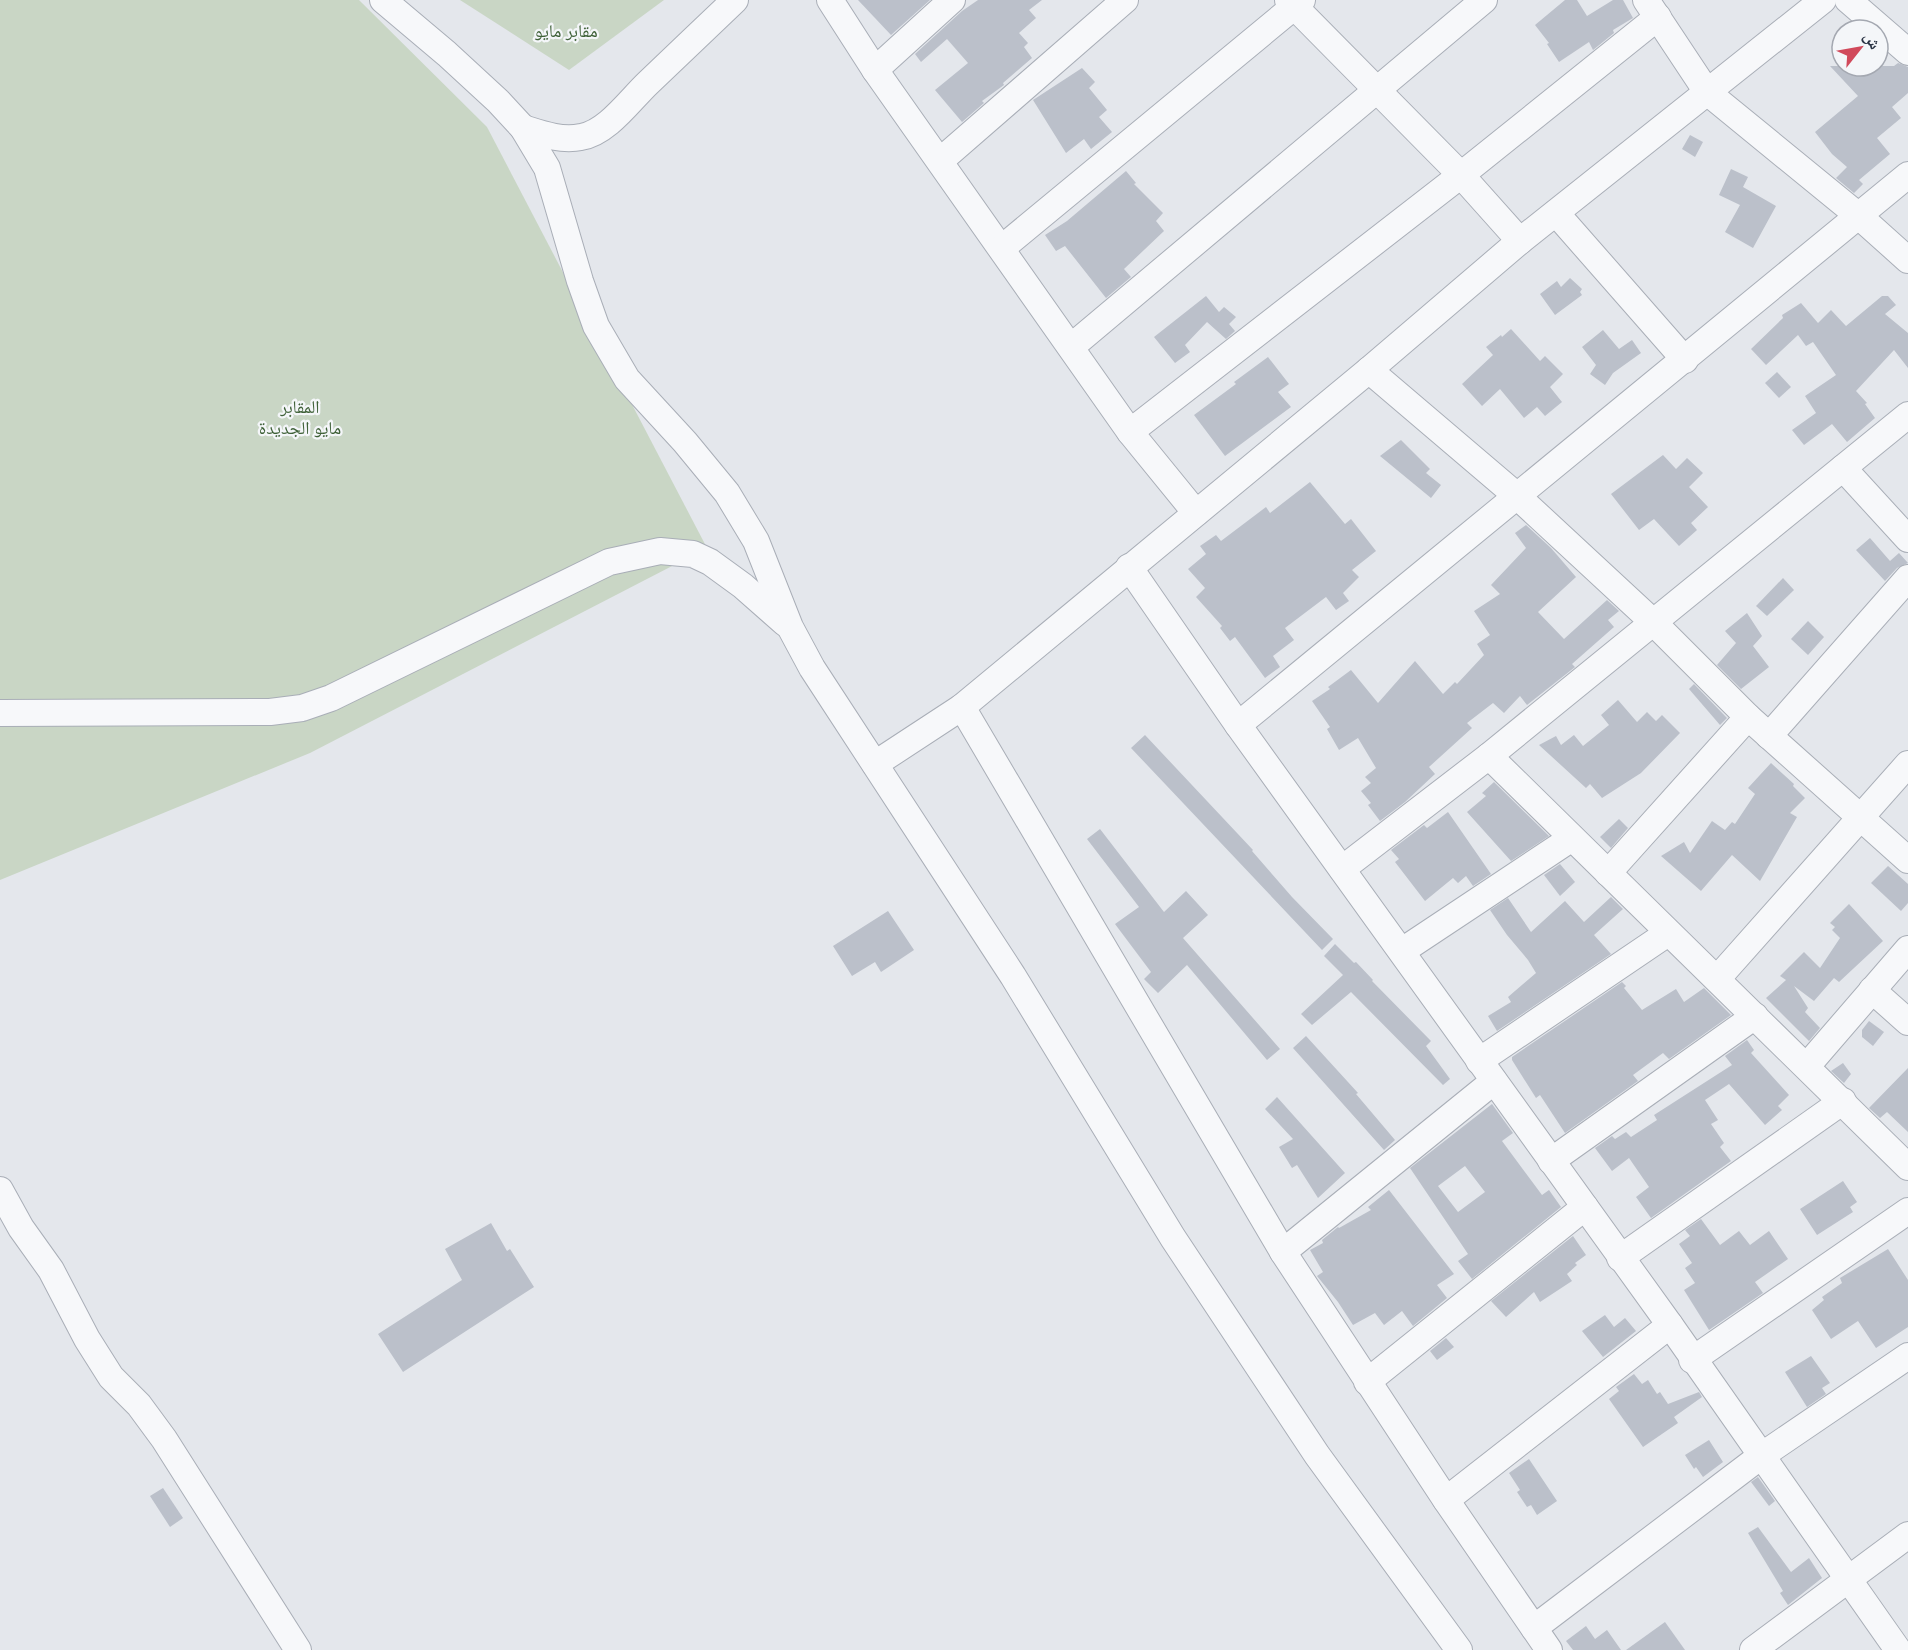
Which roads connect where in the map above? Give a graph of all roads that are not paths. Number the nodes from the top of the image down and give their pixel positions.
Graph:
1 (383, 0) edge
2 (735, 0) edge
3 (830, 0) edge
4 (952, 0) edge
5 (1125, 0) edge
6 (1484, 0) edge
7 (1823, 0) edge
8 (1848, 0) edge
9 (1295, 2) edge
10 (1652, 8) edge
11 (1908, 52) edge
12 (875, 70) junction
13 (1377, 88) junction
14 (1707, 92) junction
15 (523, 128) junction
16 (940, 161) junction
17 (1461, 175) junction
18 (1908, 176) edge
19 (1556, 213) junction
20 (1860, 217) junction
21 (1520, 241) junction
22 (1002, 248) junction
23 (1908, 260) edge
24 (1071, 347) junction
25 (1685, 360) junction
26 (1369, 370) junction
27 (1908, 415) edge
28 (1130, 432) junction
29 (1843, 468) junction
30 (1517, 496) junction
31 (1196, 513) junction
32 (1908, 539) edge
33 (1129, 567) junction
34 (1908, 578) edge
35 (1653, 622) junction
36 (790, 627) junction
37 (962, 707) junction
38 (0, 713) edge
39 (1748, 717) junction
40 (1238, 725) junction
41 (1769, 736) junction
42 (1490, 756) junction
43 (875, 764) junction
44 (1908, 764) edge
45 (1859, 818) junction
46 (1572, 838) junction
47 (1908, 860) edge
48 (1342, 869) junction
49 (1608, 873) junction
50 (1668, 933) junction
51 (1908, 949) edge
52 (1402, 951) junction
53 (1717, 979) junction
54 (1872, 990) junction
55 (1755, 1016) junction
56 (1908, 1022) edge
57 (1479, 1060) junction
58 (1807, 1066) junction
59 (1494, 1081) junction
60 (1843, 1101) junction
61 (1551, 1161) junction
62 (1908, 1167) edge
63 (0, 1190) edge
64 (1585, 1207) junction
65 (1908, 1210) edge
66 (1283, 1252) junction
67 (1620, 1258) junction
68 (1670, 1325) junction
69 (1908, 1356) edge
70 (1692, 1360) junction
71 (1367, 1382) junction
72 (1761, 1456) junction
73 (1446, 1500) junction
74 (1908, 1535) edge
75 (1849, 1577) junction
76 (1534, 1628) junction
77 (298, 1650) edge
78 (1459, 1650) edge
79 (1550, 1650) edge
80 (1753, 1650) edge
81 (1898, 1650) edge

1 - 15 street
2 - 15 street
3 - 12 street
4 - 12 street
5 - 16 street
6 - 13 street
7 - 14 street
8 - 11 street
9 - 13 street
9 - 22 street
10 - 14 street
10 - 17 street
12 - 16 street
13 - 17 street
13 - 24 street
14 - 19 street
14 - 20 street
15 - 36 street
16 - 22 street
17 - 21 street
17 - 28 street
18 - 20 street
19 - 21 street
19 - 25 street
20 - 23 street
20 - 25 street
21 - 26 street
22 - 24 street
24 - 28 street
25 - 30 street
26 - 30 street
26 - 31 street
27 - 29 street
28 - 31 street
29 - 32 street
29 - 35 street
30 - 35 street
30 - 40 street
31 - 33 street
33 - 37 street
33 - 40 street
34 - 41 street
35 - 39 street
35 - 42 street
36 - 38 street
36 - 43 street
37 - 43 street
37 - 66 street
39 - 41 street
39 - 49 street
40 - 48 street
41 - 45 street
42 - 46 street
42 - 48 street
43 - 78 street
44 - 45 street
45 - 47 street
45 - 53 street
46 - 49 street
46 - 52 street
48 - 52 street
49 - 50 street
50 - 53 street
50 - 57 street
51 - 54 street
52 - 57 street
53 - 55 street
54 - 56 street
54 - 58 street
55 - 58 street
55 - 61 street
57 - 59 street
58 - 60 street
59 - 61 street
59 - 66 street
60 - 62 street
60 - 67 street
61 - 64 street
63 - 77 street
64 - 67 street
64 - 71 street
65 - 70 street
66 - 71 street
67 - 68 street
68 - 70 street
68 - 73 street
69 - 72 street
70 - 72 street
71 - 73 street
72 - 75 street
72 - 76 street
73 - 76 street
74 - 75 street
75 - 80 street
75 - 81 street
76 - 79 street

